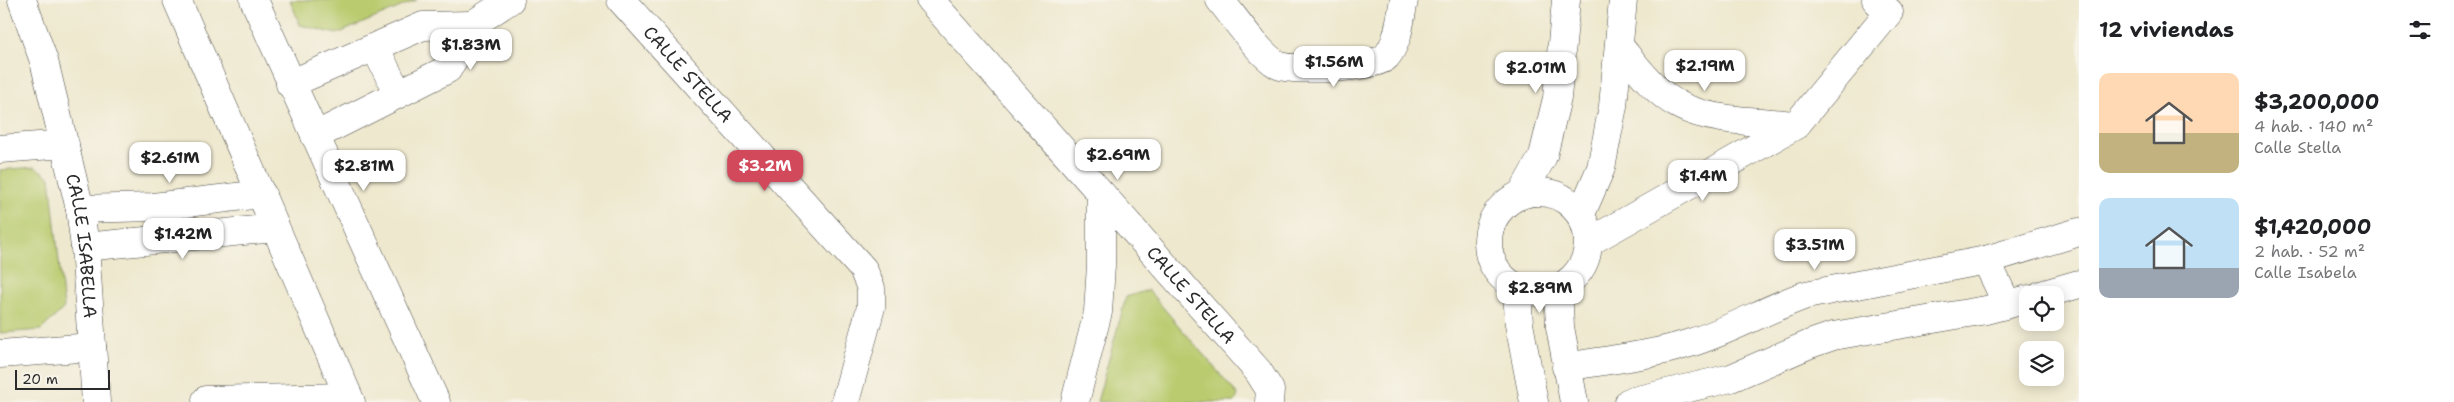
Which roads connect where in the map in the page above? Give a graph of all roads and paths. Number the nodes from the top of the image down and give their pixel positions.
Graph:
1 (22, 0) edge
2 (177, 0) edge
3 (254, 0) edge
4 (510, 0) edge
5 (621, 0) edge
6 (930, 0) edge
7 (1220, 0) edge
8 (1404, 0) edge
9 (1566, 0) edge
10 (1623, 0) edge
11 (1883, 6) edge
12 (473, 15) edge
13 (1618, 46) junction
14 (375, 47) junction
15 (290, 84) junction
16 (398, 94) junction
17 (1796, 125) junction
18 (315, 136) junction
19 (65, 144) junction
20 (0, 149) edge
21 (262, 194) junction
22 (1101, 194) junction
23 (1521, 195) junction
24 (195, 203) junction
25 (80, 209) junction
26 (1581, 214) junction
27 (275, 228) junction
28 (2079, 232) edge
29 (200, 237) junction
30 (1589, 242) junction
31 (85, 247) junction
32 (1986, 260) junction
33 (2079, 284) edge
34 (1517, 288) junction
35 (2064, 288) edge
36 (1558, 289) junction
37 (2017, 302) edge
38 (92, 347) junction
39 (0, 354) edge
40 (1566, 367) junction
41 (1269, 396) edge
42 (206, 400) dead end
43 (350, 400) edge
44 (96, 402) edge
45 (436, 402) edge
46 (845, 402) edge
47 (1075, 402) edge
48 (1534, 402) edge
49 (1574, 402) edge
50 (1629, 402) edge

1 - 19 street, CALLE ISABELLA
2 - 21 street
3 - 15 street
4 - 12 street
5 - 46 street, CALLE STELLA
6 - 22 street, CALLE STELLA
7 - 8 street
9 - 23 street
10 - 13 street
11 - 17 street
12 - 14 street
12 - 16 street
13 - 17 street
13 - 26 street
14 - 15 street
14 - 16 street
15 - 18 street
16 - 18 street
17 - 30 street
18 - 45 street
19 - 20 street
19 - 25 street, CALLE ISABELLA
21 - 24 street
21 - 27 street
22 - 41 street, CALLE STELLA
22 - 47 street
23 - 26 street
23 - 34 street
24 - 25 street
24 - 29 street
25 - 31 street, CALLE ISABELLA
26 - 30 street
27 - 29 street
27 - 43 street
28 - 32 street
29 - 31 street
30 - 36 street
31 - 38 street, CALLE ISABELLA
32 - 37 street
32 - 40 street
33 - 35 street
34 - 36 street
34 - 48 street
36 - 40 street
37 - 50 street
38 - 39 street
38 - 44 street, CALLE ISABELLA
40 - 49 street
42 - 43 street

